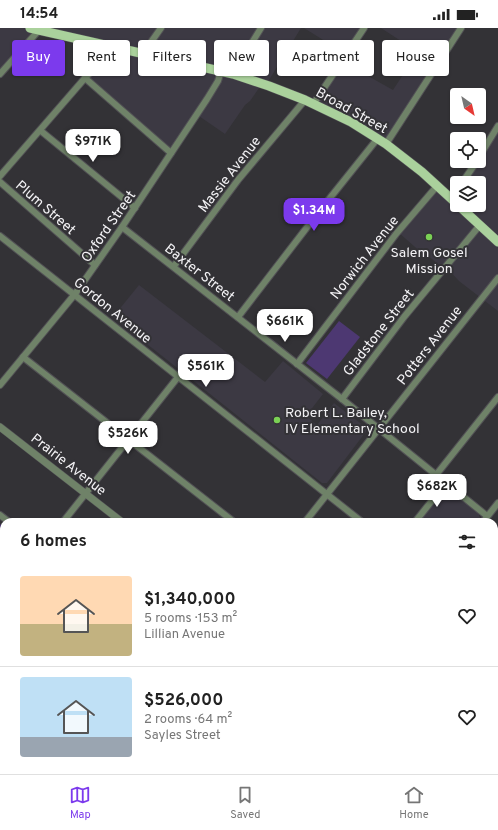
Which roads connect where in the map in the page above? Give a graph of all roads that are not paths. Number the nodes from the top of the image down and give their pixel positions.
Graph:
1 (30, 28) edge
2 (161, 28) edge
3 (261, 28) edge
4 (364, 28) edge
5 (461, 28) edge
6 (39, 30) junction
7 (59, 31) edge
8 (90, 40) edge
9 (153, 40) edge
10 (254, 40) edge
11 (0, 74) edge
12 (220, 76) edge
13 (239, 76) edge
14 (85, 78) joint
15 (310, 102) junction
16 (498, 126) edge
17 (41, 131) junction
18 (378, 138) junction
19 (386, 144) junction
20 (486, 146) edge
21 (171, 153) junction
22 (0, 176) edge
23 (0, 182) edge
24 (437, 186) junction
25 (450, 195) edge
26 (135, 208) junction
27 (468, 212) edge
28 (480, 225) junction
29 (122, 227) junction
30 (0, 236) edge
31 (498, 242) edge
32 (95, 265) junction
33 (174, 266) junction
34 (498, 278) edge
35 (75, 294) junction
36 (238, 317) junction
37 (23, 356) junction
38 (297, 364) junction
39 (178, 377) junction
40 (0, 385) edge
41 (498, 397) edge
42 (342, 399) junction
43 (0, 427) edge
44 (379, 429) junction
45 (129, 440) junction
46 (436, 475) junction
47 (446, 483) junction
48 (327, 494) junction
49 (86, 495) junction
50 (498, 503) edge
51 (487, 516) joint
52 (66, 518) edge
53 (117, 518) edge
54 (229, 518) edge
55 (308, 518) edge
56 (357, 518) edge
57 (418, 518) edge

1 - 6 main road, Broad Street
2 - 9 street
3 - 10 street
4 - 15 street, Massie Avenue
5 - 19 street
6 - 7 main road, Broad Street
6 - 11 street
7 - 8 main road, Broad Street
12 - 21 street, Oxford Street
13 - 15 main road, Broad Street
14 - 17 street
14 - 21 street
15 - 18 main road, Broad Street
15 - 33 street, Massie Avenue
16 - 20 street
17 - 22 street
17 - 26 street
18 - 19 main road, Broad Street
18 - 36 street
19 - 24 main road, Broad Street
21 - 26 street, Oxford Street
23 - 32 street, Plum Street
24 - 25 main road, Broad Street
24 - 38 street, Norwich Avenue
26 - 29 street, Oxford Street
27 - 28 main road, Broad Street
28 - 31 main road, Broad Street
28 - 42 street, Gladstone Street
29 - 32 street, Oxford Street
29 - 33 street, Baxter Street
30 - 35 street, Gordon Avenue
32 - 35 street, Oxford Street
33 - 36 street, Baxter Street
34 - 44 street, Potters Avenue
35 - 37 street, Oxford Street
35 - 39 street, Gordon Avenue
36 - 38 street, Baxter Street
37 - 40 street, Oxford Street
37 - 45 street
38 - 42 street, Baxter Street
39 - 45 street
39 - 48 street, Gordon Avenue
41 - 46 street
42 - 44 street, Baxter Street
43 - 49 street, Prairie Avenue
44 - 46 street, Baxter Street
44 - 48 street, Potters Avenue
45 - 49 street
45 - 54 street
46 - 47 street, Baxter Street
47 - 51 street, Baxter Street
47 - 57 street
48 - 55 street, Potters Avenue
48 - 56 street, Gordon Avenue
49 - 52 street
49 - 53 street, Prairie Avenue
50 - 51 street

